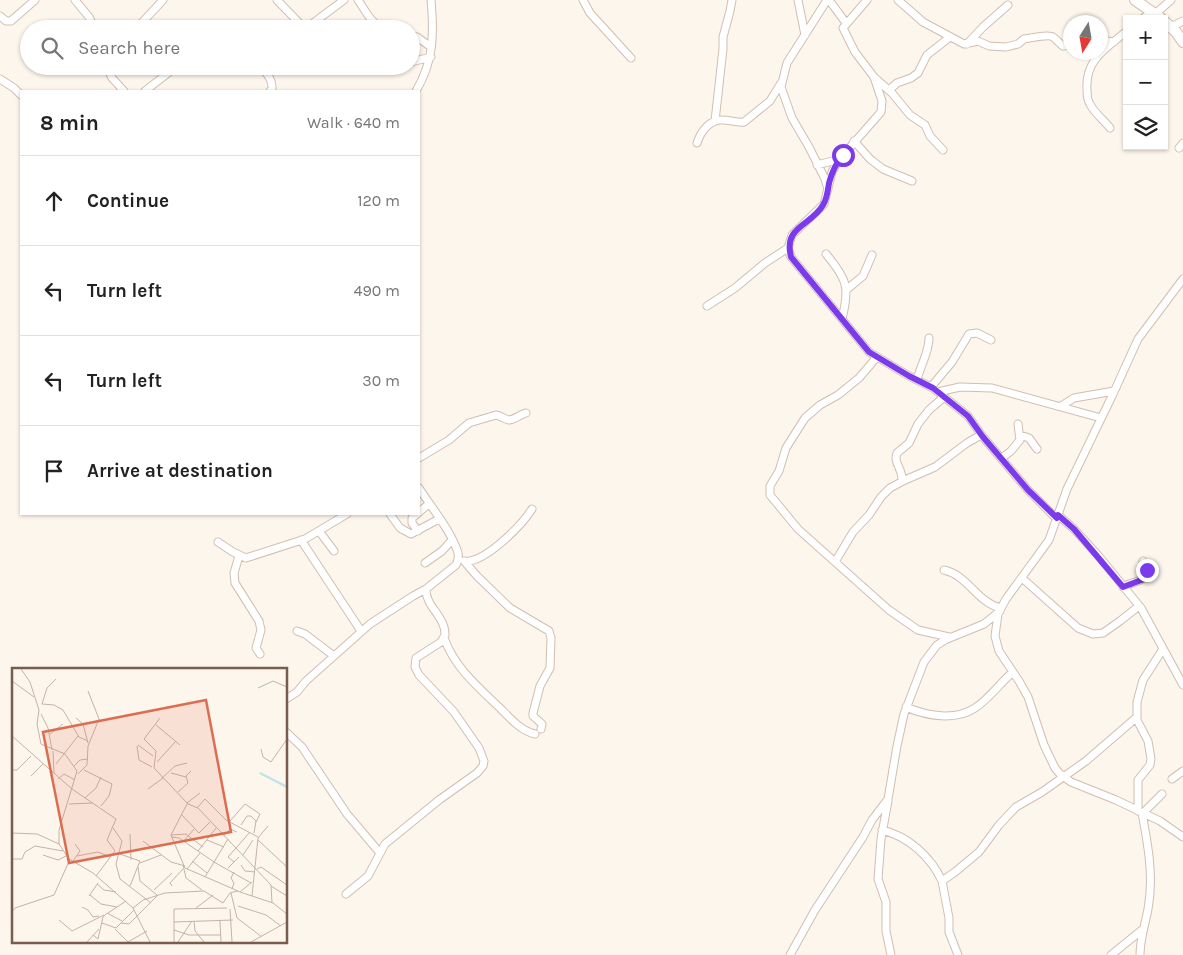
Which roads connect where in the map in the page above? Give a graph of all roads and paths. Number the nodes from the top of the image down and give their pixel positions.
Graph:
1 (35, 0) edge
2 (75, 0) edge
3 (163, 0) edge
4 (277, 0) edge
5 (344, 0) edge
6 (358, 0) edge
7 (432, 0) edge
8 (583, 0) edge
9 (732, 0) edge
10 (798, 0) edge
11 (828, 0) edge
12 (867, 0) edge
13 (1135, 0) edge
14 (1171, 0) edge
15 (901, 1) edge
16 (1008, 5) dead end
17 (1157, 15) edge
18 (1163, 15) edge
19 (0, 16) edge
20 (1168, 19) edge
21 (89, 20) edge
22 (144, 20) edge
23 (296, 20) edge
24 (317, 20) edge
25 (373, 20) edge
26 (1183, 21) edge
27 (846, 23) junction
28 (1168, 25) edge
29 (1123, 34) edge
30 (805, 35) junction
31 (950, 37) junction
32 (420, 39) edge
33 (1108, 41) edge
34 (1114, 42) junction
35 (1183, 42) edge
36 (967, 44) junction
37 (1063, 46) edge
38 (431, 47) junction
39 (431, 57) junction
40 (631, 58) dead end
41 (420, 60) edge
42 (110, 75) edge
43 (165, 75) edge
44 (268, 75) edge
45 (874, 77) junction
46 (0, 80) edge
47 (782, 80) junction
48 (123, 90) edge
49 (146, 90) edge
50 (271, 90) edge
51 (416, 90) edge
52 (889, 90) junction
53 (20, 94) edge
54 (715, 120) junction
55 (1110, 128) dead end
56 (854, 142) junction
57 (697, 143) dead end
58 (942, 150) dead end
59 (840, 158) junction
60 (817, 165) junction
61 (912, 181) dead end
62 (828, 190) junction
63 (788, 248) junction
64 (826, 254) dead end
65 (872, 255) dead end
66 (1183, 279) edge
67 (846, 290) junction
68 (707, 306) dead end
69 (842, 319) junction
70 (929, 338) dead end
71 (991, 340) dead end
72 (877, 357) junction
73 (917, 380) junction
74 (931, 388) junction
75 (1114, 391) junction
76 (941, 394) junction
77 (1061, 406) junction
78 (526, 413) dead end
79 (1102, 418) junction
80 (1018, 424) dead end
81 (1020, 434) junction
82 (981, 435) junction
83 (1037, 449) dead end
84 (420, 457) edge
85 (1002, 458) junction
86 (902, 482) junction
87 (420, 490) edge
88 (429, 504) junction
89 (532, 509) dead end
90 (420, 511) edge
91 (345, 515) edge
92 (391, 515) edge
93 (416, 515) edge
94 (1058, 517) junction
95 (439, 519) junction
96 (319, 531) junction
97 (418, 531) junction
98 (301, 540) junction
99 (452, 540) junction
100 (218, 542) dead end
101 (334, 551) dead end
102 (239, 556) junction
103 (461, 560) junction
104 (835, 562) junction
105 (1143, 562) dead end
106 (425, 563) dead end
107 (944, 570) dead end
108 (1022, 578) junction
109 (1123, 587) junction
110 (426, 589) junction
111 (1139, 606) junction
112 (1000, 609) junction
113 (297, 630) dead end
114 (361, 631) junction
115 (444, 638) junction
116 (950, 638) junction
117 (1163, 649) junction
118 (260, 654) dead end
119 (334, 656) junction
120 (1013, 672) junction
121 (1183, 684) edge
122 (288, 699) edge
123 (906, 707) junction
124 (1137, 717) junction
125 (541, 729) dead end
126 (288, 734) edge
127 (535, 734) dead end
128 (1183, 771) edge
129 (1064, 777) junction
130 (1172, 779) dead end
131 (1162, 794) dead end
132 (888, 798) junction
133 (1141, 812) junction
134 (882, 830) junction
135 (1183, 837) edge
136 (380, 853) junction
137 (942, 880) junction
138 (346, 894) dead end
139 (1142, 930) junction
140 (790, 955) edge
141 (891, 955) edge
142 (958, 955) edge
143 (1111, 955) edge
144 (1140, 955) edge

1 - 19 street
2 - 21 street
3 - 22 street
4 - 23 street
5 - 24 street
6 - 25 street
7 - 38 street
8 - 40 street
9 - 54 street
10 - 30 street
11 - 27 street
11 - 30 street
12 - 27 street
13 - 17 street
14 - 18 street
15 - 31 street
16 - 36 street
20 - 26 street
27 - 45 street
28 - 35 street
29 - 34 street
30 - 47 street
31 - 36 street
31 - 52 street
32 - 38 street
33 - 34 street
34 - 55 street
36 - 37 street
38 - 39 street
39 - 41 street
39 - 51 street
42 - 48 street
43 - 49 street
44 - 50 street
45 - 52 street
45 - 56 street
46 - 53 street
47 - 54 street
47 - 60 street
52 - 58 street
54 - 57 street
56 - 59 street
56 - 61 street
59 - 60 street
59 - 62 street
60 - 62 street
62 - 63 street
63 - 68 street
63 - 69 street
64 - 67 street
65 - 67 street
66 - 75 street
67 - 69 street
69 - 72 street
70 - 73 street
71 - 74 street
72 - 73 street
72 - 104 street
73 - 74 street
74 - 76 street
75 - 77 street
75 - 79 street
76 - 77 street
76 - 82 street
76 - 86 street
77 - 79 street
78 - 84 street
79 - 94 street
80 - 81 street
81 - 83 street
81 - 85 street
82 - 85 street
82 - 86 street
85 - 94 street
86 - 104 street
87 - 88 street
88 - 90 street
88 - 95 street
89 - 103 street
91 - 96 street
92 - 97 street
93 - 97 street
94 - 108 street
94 - 109 street
95 - 97 street
95 - 99 street
96 - 98 street
96 - 101 street
98 - 102 street
98 - 114 street
99 - 103 street
99 - 106 street
100 - 102 street
102 - 118 street
103 - 110 street
103 - 125 street
104 - 116 street
105 - 109 street
107 - 112 street
108 - 111 street
108 - 112 street
109 - 111 street
110 - 114 street
110 - 115 street
111 - 117 street
112 - 116 street
112 - 120 street
113 - 119 street
114 - 119 street
115 - 127 street
115 - 136 street
116 - 123 street
117 - 121 street
117 - 124 street
119 - 122 street
120 - 123 street
120 - 129 street
123 - 132 street
124 - 129 street
124 - 133 street
126 - 136 street
128 - 130 street
129 - 133 street
129 - 137 street
131 - 133 street
132 - 134 street
132 - 140 street
133 - 135 street
133 - 139 street
134 - 137 street
134 - 141 street
136 - 138 street
137 - 142 street
139 - 143 street
139 - 144 street

